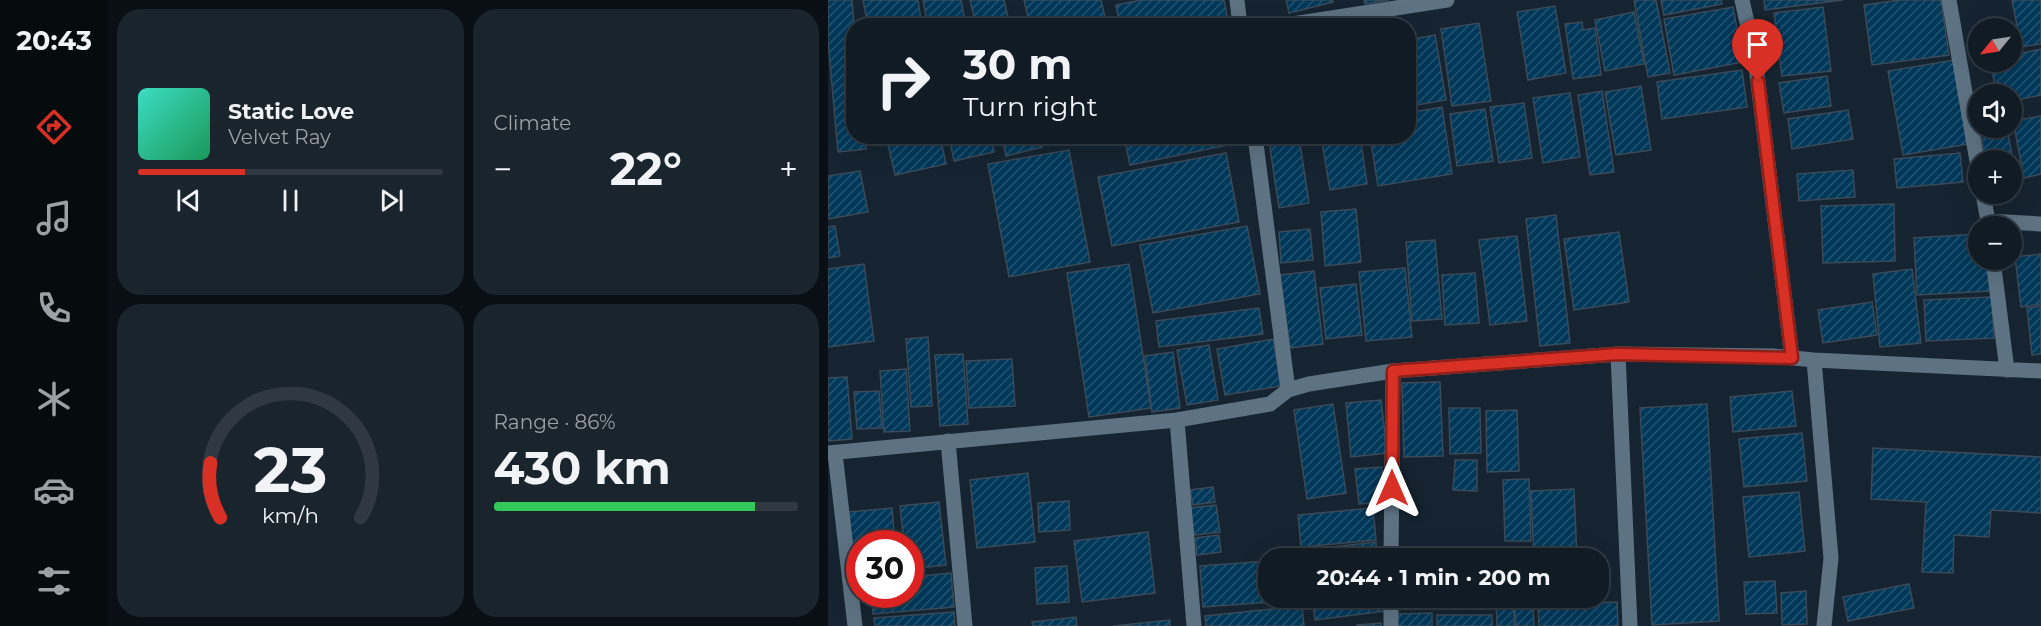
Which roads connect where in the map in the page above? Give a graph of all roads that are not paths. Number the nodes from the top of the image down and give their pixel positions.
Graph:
1 (1237, 0) edge
2 (1447, 0) edge
3 (1742, 0) edge
4 (1949, 0) edge
5 (1239, 18) edge
6 (1331, 18) edge
7 (1256, 144) edge
8 (1975, 150) edge
9 (2022, 224) edge
10 (2041, 224) edge
11 (1994, 270) edge
12 (1618, 354) junction
13 (1792, 358) junction
14 (1814, 360) junction
15 (2007, 370) junction
16 (1393, 371) junction
17 (2041, 371) edge
18 (1288, 390) junction
19 (1177, 420) junction
20 (948, 441) junction
21 (831, 453) edge
22 (1391, 548) edge
23 (1391, 608) edge
24 (855, 626) edge
25 (965, 626) edge
26 (1194, 626) edge
27 (1390, 626) edge
28 (1630, 626) edge
29 (1824, 626) edge

1 - 5 street
2 - 6 street
3 - 13 street
4 - 8 street
7 - 18 street
9 - 10 street
11 - 15 street
12 - 13 street
12 - 16 street
12 - 28 street
13 - 14 street
14 - 15 street
14 - 29 street
15 - 17 street
16 - 18 street
16 - 22 street
18 - 19 street
19 - 20 street
19 - 26 street
20 - 21 street
20 - 25 street
21 - 24 street
23 - 27 street

